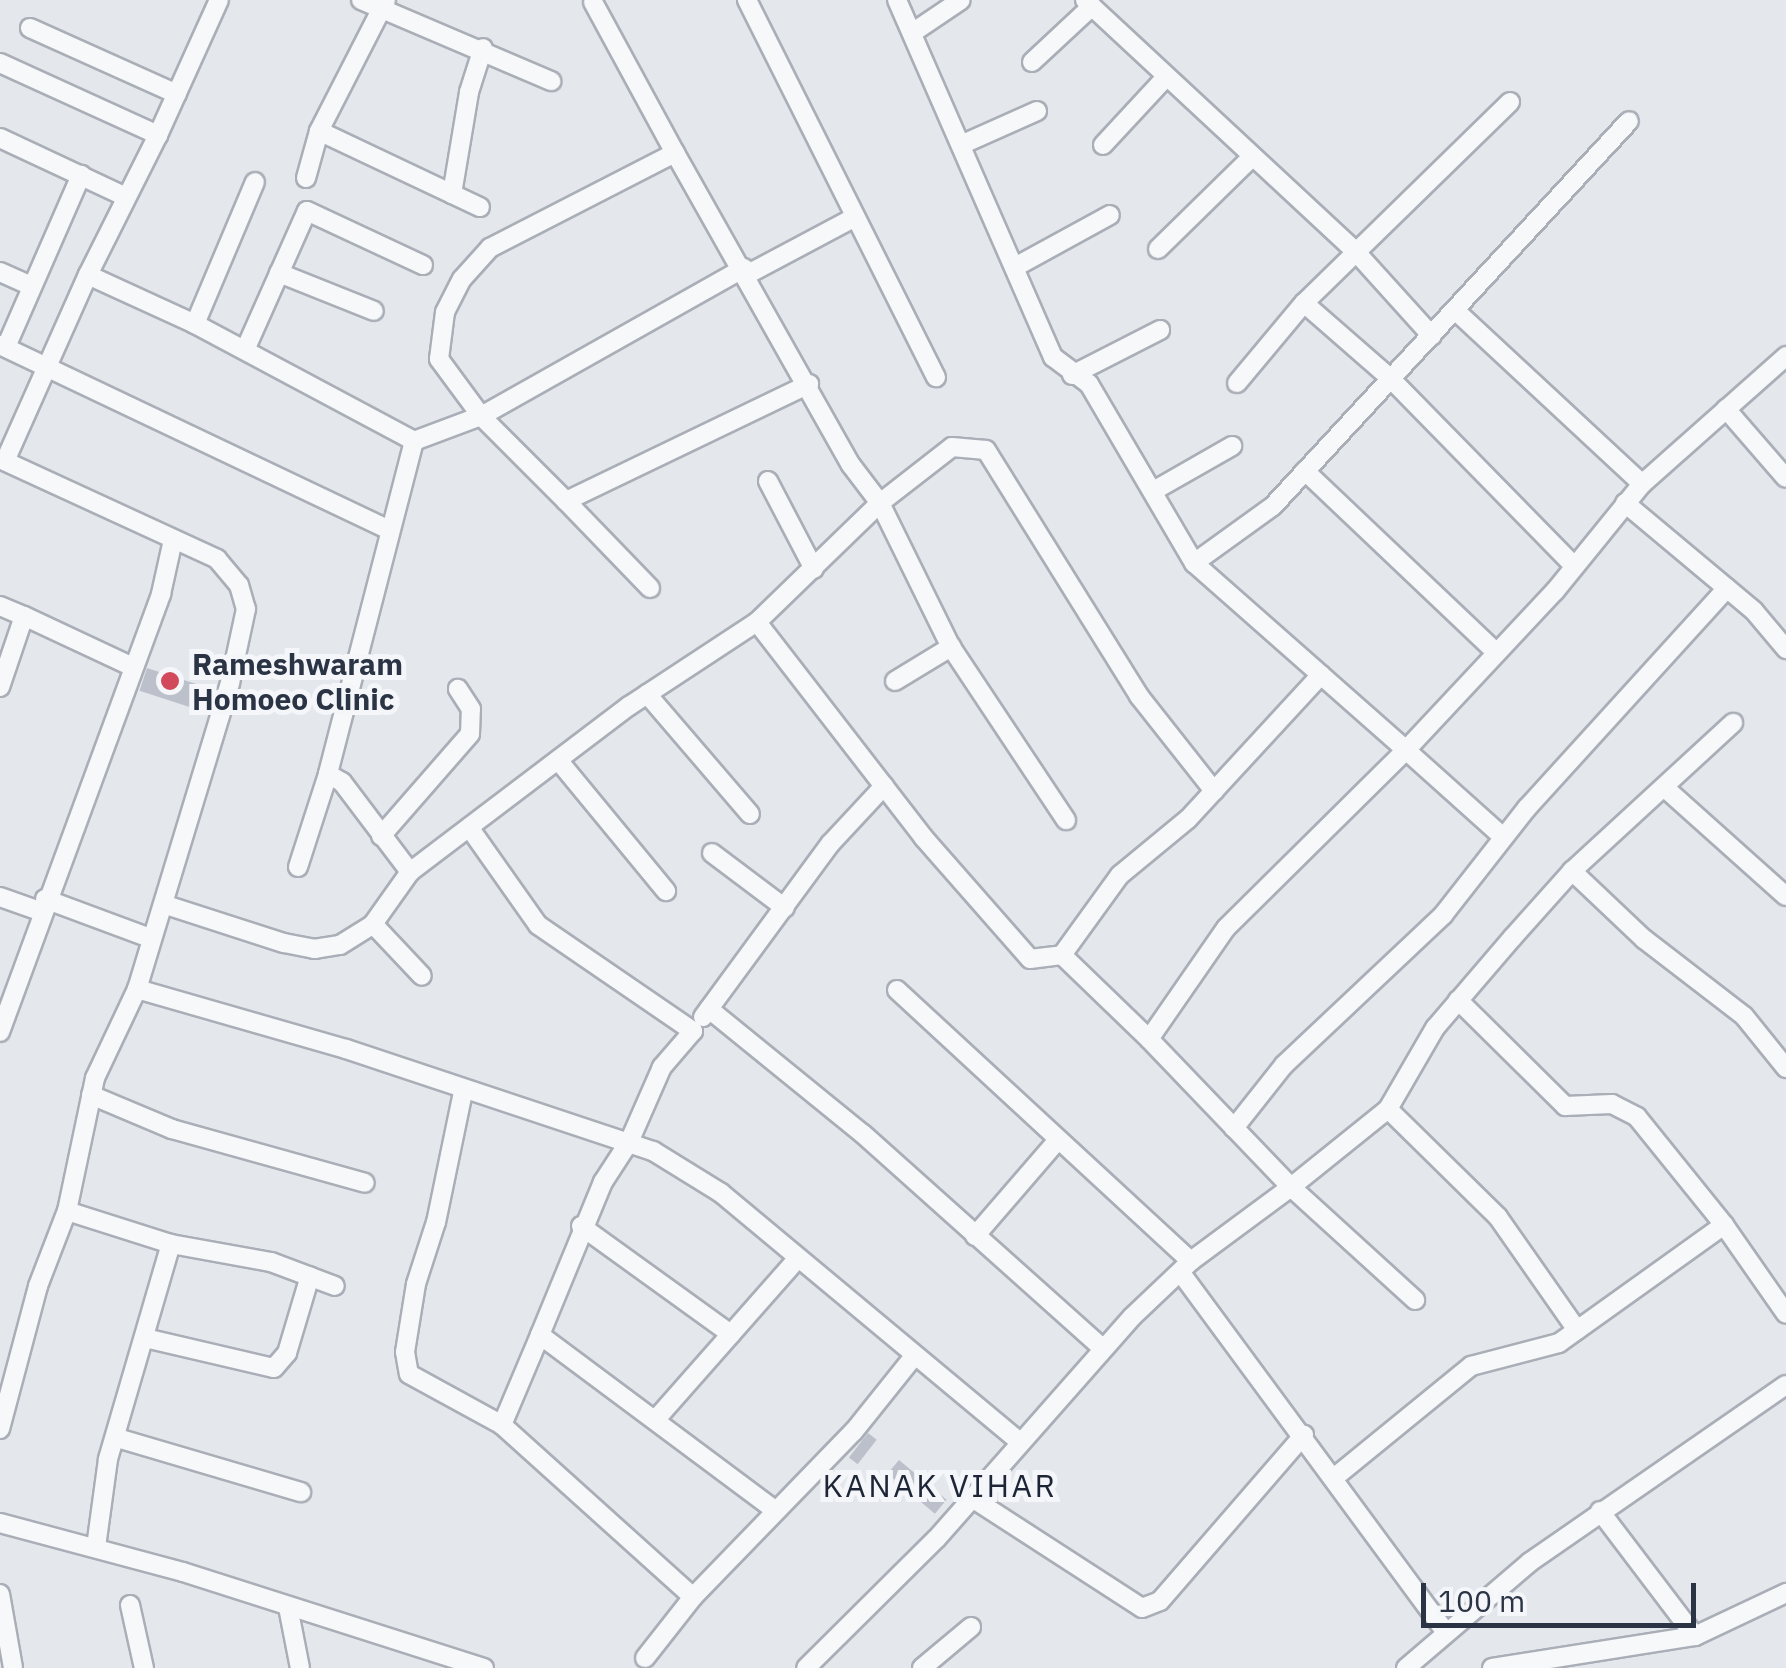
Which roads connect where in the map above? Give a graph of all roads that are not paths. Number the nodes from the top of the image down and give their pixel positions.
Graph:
1 (219, 0) edge
2 (360, 0) edge
3 (897, 0) edge
4 (961, 0) edge
5 (593, 1) edge
6 (756, 2) edge
7 (1088, 3) edge
8 (384, 4) edge
9 (30, 28) dead end
10 (914, 30) junction
11 (484, 48) junction
12 (1032, 62) dead end
13 (0, 63) edge
14 (1166, 78) junction
15 (551, 81) dead end
16 (177, 94) junction
17 (1510, 102) dead end
18 (1037, 110) dead end
19 (1629, 122) dead end
20 (319, 131) junction
21 (158, 136) junction
22 (0, 138) edge
23 (963, 144) junction
24 (1104, 145) dead end
25 (675, 152) junction
26 (1252, 158) junction
27 (80, 175) junction
28 (306, 178) dead end
29 (256, 182) dead end
30 (452, 194) junction
31 (126, 197) junction
32 (480, 207) dead end
33 (1110, 215) dead end
34 (855, 216) junction
35 (1158, 250) dead end
36 (1356, 252) junction
37 (423, 265) dead end
38 (1015, 267) junction
39 (746, 271) junction
40 (0, 272) edge
41 (279, 273) junction
42 (88, 275) junction
43 (32, 286) junction
44 (1304, 304) junction
45 (1456, 311) junction
46 (374, 312) dead end
47 (195, 324) junction
48 (1160, 330) dead end
49 (1432, 336) junction
50 (3, 346) edge
51 (245, 350) junction
52 (1786, 356) edge
53 (45, 366) junction
54 (1072, 375) junction
55 (936, 377) dead end
56 (1391, 379) junction
57 (1238, 382) dead end
58 (810, 384) junction
59 (1726, 408) junction
60 (482, 416) junction
61 (414, 442) junction
62 (1232, 446) dead end
63 (2, 460) edge
64 (1305, 472) junction
65 (1786, 478) edge
66 (768, 481) dead end
67 (1642, 484) junction
68 (1154, 490) junction
69 (566, 500) junction
70 (880, 503) junction
71 (1625, 503) junction
72 (388, 529) junction
73 (174, 540) junction
74 (1194, 563) junction
75 (1572, 564) junction
76 (814, 569) junction
77 (650, 588) dead end
78 (1727, 588) junction
79 (0, 606) edge
80 (24, 616) junction
81 (756, 622) junction
82 (951, 647) junction
83 (1786, 649) edge
84 (1496, 652) junction
85 (133, 667) junction
86 (1321, 675) junction
87 (896, 681) dead end
88 (0, 687) edge
89 (458, 689) dead end
90 (647, 694) junction
91 (1733, 723) dead end
92 (1406, 750) junction
93 (558, 760) junction
94 (328, 774) junction
95 (884, 786) junction
96 (1666, 788) junction
97 (1214, 790) junction
98 (750, 814) dead end
99 (1066, 820) dead end
100 (471, 830) junction
101 (382, 836) junction
102 (1503, 836) junction
103 (712, 853) dead end
104 (298, 867) dead end
105 (1572, 871) junction
106 (410, 872) junction
107 (666, 891) dead end
108 (1786, 896) edge
109 (0, 897) edge
110 (43, 905) junction
111 (166, 905) junction
112 (785, 908) junction
113 (372, 924) junction
114 (150, 938) junction
115 (1062, 954) junction
116 (422, 976) dead end
117 (137, 990) junction
118 (897, 990) dead end
119 (1458, 1000) junction
120 (709, 1009) junction
121 (693, 1031) junction
122 (0, 1032) edge
123 (1149, 1040) junction
124 (1786, 1068) edge
125 (463, 1092) junction
126 (91, 1096) junction
127 (1388, 1109) junction
128 (1234, 1128) junction
129 (1058, 1140) junction
130 (630, 1142) junction
131 (365, 1183) dead end
132 (1291, 1186) junction
133 (66, 1211) junction
134 (1724, 1224) junction
135 (581, 1226) junction
136 (975, 1236) junction
137 (171, 1244) junction
138 (798, 1258) junction
139 (1186, 1267) junction
140 (310, 1276) junction
141 (335, 1286) dead end
142 (1415, 1300) dead end
143 (1786, 1314) edge
144 (1576, 1330) junction
145 (731, 1334) junction
146 (540, 1335) junction
147 (145, 1338) junction
148 (1102, 1348) junction
149 (914, 1356) junction
150 (1786, 1384) edge
151 (657, 1418) junction
152 (502, 1425) junction
153 (0, 1429) edge
154 (1304, 1435) junction
155 (117, 1438) junction
156 (1020, 1441) junction
157 (1335, 1478) junction
158 (302, 1492) dead end
159 (972, 1498) junction
160 (775, 1510) junction
161 (1600, 1511) junction
162 (0, 1523) edge
163 (96, 1547) junction
164 (1786, 1593) edge
165 (0, 1594) edge
166 (693, 1597) junction
167 (130, 1605) dead end
168 (288, 1608) junction
169 (971, 1627) dead end
170 (1446, 1633) junction
171 (1695, 1636) junction
172 (644, 1658) dead end
173 (13, 1668) edge
174 (144, 1668) edge
175 (300, 1668) edge
176 (484, 1668) edge
177 (806, 1668) edge
178 (922, 1668) edge
179 (1406, 1668) edge
180 (1492, 1668) edge

1 - 16 street
2 - 8 street
3 - 10 street
4 - 10 street
5 - 25 street
6 - 34 street
7 - 12 street
7 - 14 street
8 - 11 street
8 - 20 street
9 - 16 street
10 - 23 street
11 - 15 street
11 - 30 street
13 - 21 street
14 - 24 street
14 - 26 street
16 - 21 street
17 - 36 street
18 - 23 street
19 - 45 street
20 - 28 street
20 - 30 street
21 - 31 street
22 - 27 street
23 - 38 street
25 - 39 street
25 - 60 street
26 - 35 street
26 - 36 street
27 - 31 street
27 - 43 street
29 - 47 street
30 - 32 street
31 - 42 street
33 - 38 street
34 - 39 street
34 - 55 street
36 - 44 street
36 - 49 street
37 - 41 street
38 - 54 street
39 - 58 street
39 - 60 street
40 - 43 street
41 - 46 street
41 - 51 street
42 - 47 street
42 - 53 street
43 - 50 street
44 - 56 street
44 - 57 street
45 - 49 street
45 - 67 street
47 - 51 street
48 - 54 street
49 - 56 street
50 - 53 street
51 - 61 street
52 - 59 street
53 - 63 street
53 - 72 street
54 - 68 street
56 - 64 street
56 - 75 street
58 - 69 street
58 - 70 street
59 - 65 street
59 - 67 street
60 - 61 street
60 - 69 street
61 - 72 street
62 - 68 street
63 - 73 street
64 - 74 street
64 - 84 street
66 - 76 street
67 - 71 street
68 - 74 street
69 - 77 street
70 - 76 street
70 - 82 street
70 - 97 street
71 - 75 street
71 - 78 street
72 - 94 street
73 - 85 street
73 - 111 street
74 - 86 street
75 - 84 street
76 - 81 street
78 - 83 street
78 - 102 street
79 - 80 street
80 - 85 street
80 - 88 street
81 - 90 street
81 - 95 street
82 - 87 street
82 - 99 street
84 - 92 street
85 - 110 street
86 - 92 street
86 - 97 street
89 - 101 street
90 - 93 street
90 - 98 street
91 - 96 street
92 - 102 street
92 - 123 street
93 - 100 street
93 - 107 street
94 - 101 street
94 - 104 street
95 - 112 street
95 - 115 street
96 - 105 street
96 - 108 street
97 - 115 street
100 - 106 street
100 - 121 street
101 - 106 street
102 - 128 street
103 - 112 street
105 - 119 street
105 - 124 street
106 - 113 street
109 - 110 street
110 - 114 street
110 - 122 street
111 - 113 street
111 - 114 street
112 - 120 street
113 - 116 street
114 - 117 street
115 - 123 street
117 - 125 street
117 - 126 street
118 - 129 street
119 - 127 street
119 - 134 street
120 - 121 street
120 - 136 street
121 - 130 street
123 - 128 street
125 - 130 street
125 - 152 street
126 - 131 street
126 - 133 street
127 - 132 street
127 - 144 street
128 - 132 street
129 - 136 street
129 - 139 street
130 - 135 street
130 - 138 street
132 - 139 street
132 - 142 street
133 - 137 street
133 - 153 street
134 - 143 street
134 - 144 street
135 - 145 street
135 - 146 street
136 - 148 street
137 - 140 street
137 - 147 street
138 - 145 street
138 - 149 street
139 - 148 street
139 - 154 street
140 - 141 street
140 - 147 street
144 - 157 street
145 - 151 street
146 - 151 street
146 - 152 street
147 - 155 street
148 - 156 street
149 - 156 street
149 - 160 street
150 - 161 street
151 - 160 street
152 - 166 street
154 - 157 street
154 - 159 street
155 - 158 street
155 - 163 street
156 - 159 street
157 - 170 street
159 - 177 street
160 - 166 street
161 - 170 street
161 - 171 street
162 - 163 street
163 - 168 street
164 - 171 street
165 - 173 street
166 - 172 street
167 - 174 street
168 - 175 street
168 - 176 street
169 - 178 street
170 - 179 street
171 - 180 street

